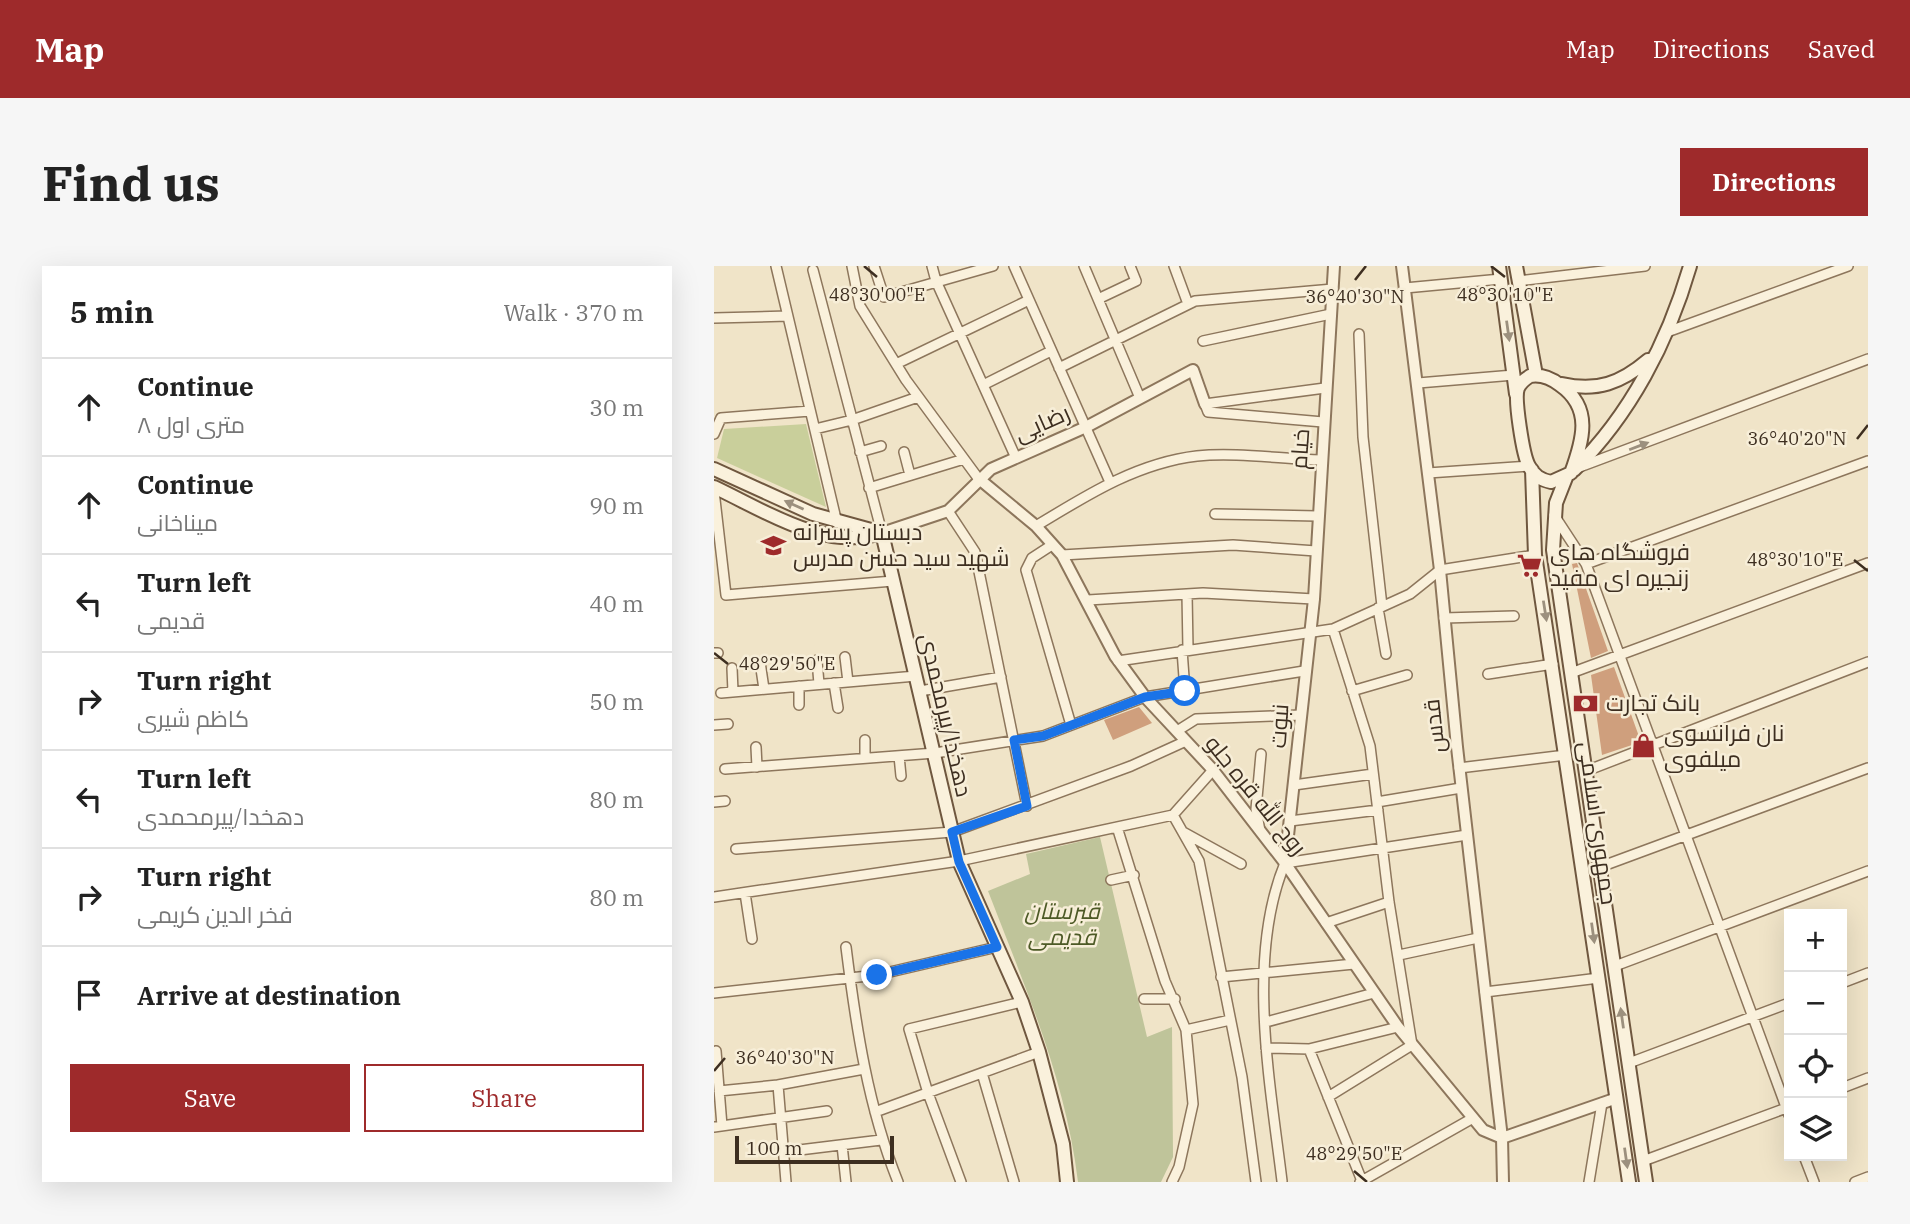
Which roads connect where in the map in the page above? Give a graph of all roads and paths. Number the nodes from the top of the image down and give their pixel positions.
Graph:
1 (776, 266) edge
2 (852, 266) edge
3 (874, 266) edge
4 (932, 266) edge
5 (993, 266) edge
6 (1014, 266) edge
7 (1084, 266) edge
8 (1130, 266) edge
9 (1174, 266) edge
10 (1334, 266) edge
11 (1402, 266) edge
12 (1516, 266) edge
13 (1645, 266) edge
14 (1690, 266) edge
15 (1848, 266) edge
16 (813, 271) dead end
17 (1500, 272) edge
18 (936, 281) junction
19 (1518, 281) junction
20 (1333, 289) junction
21 (1405, 289) junction
22 (1098, 299) junction
23 (1029, 300) junction
24 (1188, 304) junction
25 (1331, 314) junction
26 (788, 316) junction
27 (714, 318) edge
28 (1667, 332) junction
29 (960, 333) junction
30 (1359, 334) dead end
31 (1115, 340) junction
32 (1203, 341) dead end
33 (1051, 351) junction
34 (1656, 354) junction
35 (1868, 359) edge
36 (896, 364) junction
37 (1059, 368) junction
38 (1514, 375) junction
39 (1536, 375) junction
40 (1418, 383) junction
41 (1558, 383) junction
42 (983, 385) junction
43 (1325, 388) junction
44 (918, 397) junction
45 (1516, 397) junction
46 (1140, 398) junction
47 (1205, 404) junction
48 (810, 411) junction
49 (852, 420) junction
50 (1323, 422) junction
51 (1086, 427) junction
52 (814, 429) junction
53 (714, 433) edge
54 (881, 446) dead end
55 (860, 452) junction
56 (904, 452) dead end
57 (1016, 458) junction
58 (964, 459) junction
59 (1321, 460) junction
60 (1868, 461) edge
61 (1530, 468) junction
62 (714, 469) edge
63 (1571, 472) junction
64 (1427, 473) junction
65 (910, 475) junction
66 (978, 478) junction
67 (1110, 482) junction
68 (869, 488) junction
69 (714, 489) edge
70 (948, 511) junction
71 (1215, 514) dead end
72 (1554, 515) junction
73 (1317, 516) junction
74 (836, 523) junction
75 (1036, 526) junction
76 (882, 533) junction
77 (1052, 545) junction
78 (1316, 551) junction
79 (1062, 555) junction
80 (1535, 555) junction
81 (1868, 563) edge
82 (1586, 564) junction
83 (1440, 570) junction
84 (719, 574) edge
85 (893, 581) junction
86 (1187, 594) junction
87 (1314, 598) junction
88 (1088, 600) junction
89 (1380, 607) junction
90 (1514, 615) dead end
91 (1444, 618) junction
92 (1333, 629) junction
93 (1309, 634) junction
94 (1185, 650) junction
95 (1386, 654) dead end
96 (1620, 655) junction
97 (845, 657) dead end
98 (817, 660) dead end
99 (1118, 661) junction
100 (761, 662) dead end
101 (1868, 662) edge
102 (1553, 664) junction
103 (732, 668) dead end
104 (1304, 671) junction
105 (1571, 673) junction
106 (1488, 674) dead end
107 (1407, 675) dead end
108 (916, 676) junction
109 (1001, 677) junction
110 (848, 682) junction
111 (834, 683) junction
112 (819, 684) junction
113 (799, 686) junction
114 (764, 689) junction
115 (920, 691) junction
116 (1185, 691) junction
117 (1352, 691) junction
118 (733, 692) junction
119 (721, 693) dead end
120 (1145, 697) junction
121 (799, 705) dead end
122 (838, 708) dead end
123 (1301, 715) junction
124 (728, 724) dead end
125 (714, 725) edge
126 (1071, 725) junction
127 (1177, 731) junction
128 (865, 740) dead end
129 (1014, 740) junction
130 (1186, 741) junction
131 (1653, 746) junction
132 (756, 747) dead end
133 (935, 752) junction
134 (1261, 754) dead end
135 (1566, 755) junction
136 (899, 756) junction
137 (865, 758) junction
138 (757, 767) junction
139 (1459, 768) junction
140 (1868, 768) edge
141 (725, 769) dead end
142 (1213, 769) junction
143 (1586, 771) junction
144 (1373, 774) junction
145 (901, 776) dead end
146 (1294, 785) junction
147 (1461, 788) junction
148 (725, 801) dead end
149 (714, 802) edge
150 (1027, 806) junction
151 (1377, 806) junction
152 (1173, 815) junction
153 (1290, 821) junction
154 (1117, 827) junction
155 (1182, 831) junction
156 (1260, 831) junction
157 (952, 832) junction
158 (1467, 835) junction
159 (1686, 835) junction
160 (1382, 846) junction
161 (736, 849) dead end
162 (959, 862) junction
163 (1285, 863) junction
164 (1241, 864) dead end
165 (1600, 867) junction
166 (1868, 871) edge
167 (1134, 875) junction
168 (1111, 880) dead end
169 (745, 893) junction
170 (714, 897) edge
171 (1389, 902) junction
172 (1326, 923) junction
173 (1720, 927) junction
174 (1478, 938) junction
175 (752, 939) dead end
176 (846, 947) dead end
177 (997, 947) junction
178 (1399, 954) junction
179 (1354, 964) junction
180 (1615, 966) junction
181 (1265, 972) junction
182 (1868, 973) edge
183 (1221, 977) junction
184 (849, 978) junction
185 (1599, 978) junction
186 (1847, 981) edge
187 (1485, 992) junction
188 (714, 993) edge
189 (1374, 993) junction
190 (1144, 999) dead end
191 (1175, 999) junction
192 (1022, 1002) junction
193 (1784, 1005) edge
194 (1753, 1017) junction
195 (1230, 1020) junction
196 (1266, 1023) junction
197 (1398, 1027) junction
198 (1186, 1030) junction
199 (1412, 1045) junction
200 (1266, 1048) junction
201 (1309, 1049) junction
202 (716, 1051) edge
203 (1039, 1052) junction
204 (1629, 1063) junction
205 (864, 1069) junction
206 (982, 1073) junction
207 (716, 1077) edge
208 (1868, 1078) edge
209 (778, 1085) junction
210 (1847, 1086) edge
211 (928, 1093) junction
212 (717, 1096) edge
213 (1328, 1097) junction
214 (1617, 1098) junction
215 (1784, 1099) edge
216 (1602, 1103) junction
217 (827, 1111) dead end
218 (1784, 1111) edge
219 (875, 1112) junction
220 (780, 1117) junction
221 (1473, 1118) junction
222 (718, 1127) edge
223 (1502, 1138) junction
224 (881, 1140) junction
225 (842, 1144) junction
226 (783, 1152) junction
227 (1643, 1161) junction
228 (1806, 1161) edge
229 (1868, 1177) edge
230 (1282, 1181) edge
231 (1361, 1181) edge
232 (786, 1182) edge
233 (846, 1182) edge
234 (898, 1182) edge
235 (961, 1182) edge
236 (1014, 1182) edge
237 (1067, 1182) edge
238 (1172, 1182) edge
239 (1256, 1182) edge
240 (1503, 1182) edge
241 (1589, 1182) edge
242 (1629, 1182) edge
243 (1646, 1182) edge
244 (1814, 1182) edge
245 (1855, 1182) edge

1 - 26 street
2 - 36 street
3 - 18 street
4 - 18 street
5 - 18 street
6 - 23 street
7 - 22 street
8 - 22 street
9 - 24 street
10 - 20 street, خیام
11 - 21 street, قدس
12 - 19 main road
13 - 19 street
14 - 28 main road
15 - 28 street
16 - 49 street
17 - 21 street
17 -> 38 main road
18 - 29 street
19 - 39 main road
20 - 24 street
20 - 25 street, خیام
21 - 40 street, قدس
22 - 31 street
23 - 29 street
23 - 33 street
24 - 31 street
25 - 32 street
25 - 43 street, خیام
26 - 27 street
26 - 48 street
28 - 34 main road
29 - 36 street
29 - 42 street
30 - 89 street
31 - 37 street
31 - 46 street
33 - 37 street
33 - 42 street
34 - 41 main road
34 - 63 main road
63 -> 35 street
36 - 44 street
37 - 51 street
38 - 40 street
38 - 45 main road
39 - 41 main road
39 - 45 main road
40 - 64 street, قدس
41 - 63 main road, جمهوری اسلامی
42 - 57 street
43 - 47 street
43 - 50 street, خیام
44 - 49 street
44 - 58 street
45 - 61 main road, جمهوری اسلامی
46 - 47 street, رضایی
46 - 51 street, رضایی
47 - 50 street
48 - 52 street
48 - 53 street
49 - 52 street
49 - 55 street
50 - 59 street, خیام
51 - 57 street, رضایی
51 - 67 street
52 - 74 street
54 - 55 street
55 - 68 street
56 - 65 street
57 - 66 street, رضایی
58 - 65 street
58 - 66 street
59 - 67 street
59 - 73 street, خیام
60 - 82 street
61 - 63 main road
61 - 64 street
61 - 80 main road, جمهوری اسلامی
74 -> 62 main road
63 - 72 main road, جمهوری اسلامی
64 - 83 street, قدس
65 - 68 street
66 - 70 street, رضایی
66 - 75 street, روح الله قره جلو
67 - 75 street
68 - 76 street
69 - 76 main road
69 - 84 street
70 - 76 street, رضایی
70 - 109 street
71 - 73 street
72 - 82 street
72 - 105 main road, جمهوری اسلامی
73 - 78 street, خیام
74 - 76 main road
75 - 77 street, روح الله قره جلو
76 - 85 main road, دهخدا/پیرمحمدی
77 - 79 street, روح الله قره جلو
77 - 126 street
78 - 79 street
78 - 87 street, خیام
79 - 88 street, روح الله قره جلو
80 - 83 street
80 -> 102 main road, جمهوری اسلامی
81 - 96 street
82 - 96 street
83 - 89 street
83 - 91 street, قدس
84 - 85 street
85 - 108 main road, دهخدا/پیرمحمدی
86 - 87 street
86 - 88 street
86 - 94 street
87 - 93 street, خیام
88 - 99 street, روح الله قره جلو
89 - 92 street
89 - 95 street
90 - 91 street
91 - 139 street, قدس
92 - 93 street
92 - 117 street
93 - 94 street
93 - 104 street, نبوت
94 - 99 street
94 - 116 street
96 - 105 street
96 - 131 street
97 - 110 street
98 - 112 street
99 - 120 street, روح الله قره جلو
100 - 114 street
101 - 131 street
102 - 106 street
102 - 135 main road, جمهوری اسلامی
103 - 118 street
104 - 116 street
104 - 123 street, نبوت
105 - 143 main road, جمهوری اسلامی
107 - 117 street
108 - 110 street
108 - 115 main road, دهخدا/پیرمحمدی
109 - 115 street
109 - 129 street
110 - 111 street
111 - 112 street
111 - 122 street
112 - 113 street
113 - 114 street
113 - 121 street
114 - 118 street
115 - 133 main road, دهخدا/پیرمحمدی
116 - 120 street
117 - 144 street
118 - 119 street
120 - 126 street
120 - 127 street, روح الله قره جلو
123 - 127 street
123 - 146 street, نبوت
124 - 125 street
126 - 129 street
127 - 130 street, روح الله قره جلو
128 - 137 street
129 - 133 street
129 - 150 street
130 - 142 street, روح الله قره جلو
130 - 150 street
131 - 143 street
131 - 159 street
132 - 138 street
133 - 136 street
133 - 157 main road, دهخدا/پیرمحمدی
134 - 156 street
135 - 139 street
135 -> 185 main road, جمهوری اسلامی
136 - 137 street
136 - 145 street
137 - 138 street
138 - 141 street
139 - 147 street, قدس
140 - 159 street
142 - 152 street
142 - 156 street, روح الله قره جلو
143 - 165 main road, جمهوری اسلامی
144 - 146 street
144 - 151 street
146 - 153 street, نبوت
147 - 151 street
147 - 158 street, قدس
148 - 149 street
150 - 157 street
151 - 153 street
151 - 160 street
152 - 154 street
152 - 155 street
153 - 163 street, نبوت
154 - 162 street
154 - 167 street
155 - 164 street
155 - 183 street
156 - 163 street, روح الله قره جلو
157 - 161 street
157 - 162 main road, دهخدا/پیرمحمدی
158 - 160 street
158 - 174 street, قدس
159 - 165 street
159 - 173 street
160 - 163 street
160 - 171 street
162 - 169 street
162 - 177 main road, دهخدا/پیرمحمدی
163 - 172 street, روح الله قره جلو
163 - 181 street
165 - 180 main road, جمهوری اسلامی
166 - 173 street
167 - 168 street
167 - 191 street
169 - 170 street
169 - 175 street
171 - 172 street
171 - 178 street
172 - 179 street, روح الله قره جلو
173 - 180 street
173 - 194 street
174 - 178 street
174 - 187 street, قدس
176 - 184 street
177 - 184 street
177 - 192 main road, دهخدا/پیرمحمدی
178 - 199 street
179 - 181 street
179 - 189 street, روح الله قره جلو
204 -> 180 main road, جمهوری اسلامی
181 - 183 street
181 - 196 street
182 - 186 street
183 - 195 street
184 - 188 street
184 - 205 street
185 - 187 street
185 - 214 main road, جمهوری اسلامی
187 - 223 street, قدس
189 - 196 street
189 - 197 street, روح الله قره جلو
190 - 191 street
191 - 198 street
192 - 203 main road, دهخدا/پیرمحمدی
192 - 211 street
193 - 194 street
194 - 204 street
194 - 215 street
195 - 198 street
195 - 239 street
196 - 200 street
197 - 199 street, روح الله قره جلو
197 - 201 street
198 - 238 street
199 - 213 street
199 - 221 street, روح الله قره جلو
200 - 201 street
200 - 230 street
201 - 213 street
202 - 207 street
203 - 206 street
203 - 237 main road, دهخدا/پیرمحمدی
204 - 227 main road, جمهوری اسلامی
205 - 209 street
205 - 219 street
206 - 211 street
206 - 236 street
207 - 212 street
208 - 210 street
209 - 212 street
209 - 220 street
211 - 219 street
211 - 235 street
212 - 222 street
213 - 231 street
214 - 216 street
214 -> 242 main road, جمهوری اسلامی
216 - 223 street
216 - 241 street
217 - 220 street
218 - 227 street
219 - 224 street
220 - 222 street
220 - 226 street
221 - 223 street, روح الله قره جلو
221 - 231 street
223 - 240 street, قدس
224 - 225 street
224 - 234 street
225 - 226 street
225 - 233 street
226 - 232 street
227 - 243 main road, جمهوری اسلامی
228 - 244 street
229 - 245 street

